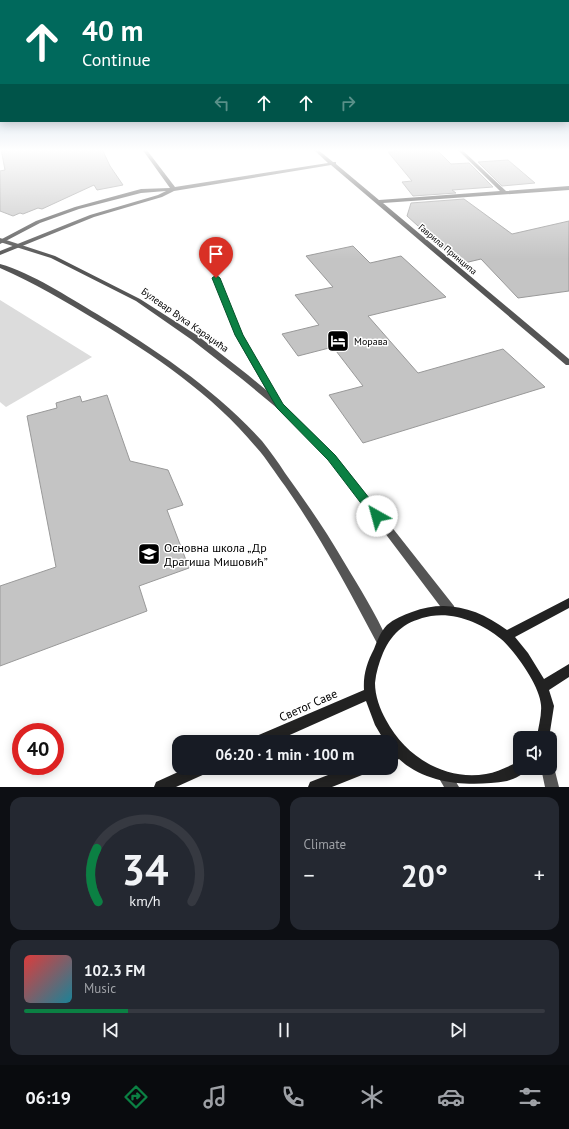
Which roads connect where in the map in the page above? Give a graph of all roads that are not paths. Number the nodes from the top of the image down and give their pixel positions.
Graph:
1 (172, 186) edge
2 (194, 186) edge
3 (359, 186) edge
4 (497, 186) edge
5 (569, 188) edge
6 (174, 189) junction
7 (504, 192) junction
8 (377, 202) junction
9 (0, 241) edge
10 (20, 246) junction
11 (0, 253) edge
12 (0, 266) edge
13 (216, 278) dead end
14 (569, 363) edge
15 (280, 406) junction
16 (569, 603) edge
17 (450, 610) junction
18 (506, 636) junction
19 (382, 641) junction
20 (569, 670) edge
21 (542, 687) junction
22 (369, 694) junction
23 (543, 731) edge
24 (275, 735) edge
25 (386, 735) edge
26 (398, 755) edge
27 (513, 773) edge
28 (187, 775) edge
29 (345, 775) edge
30 (549, 775) edge
31 (449, 783) edge
32 (161, 787) edge
33 (315, 787) edge
34 (552, 787) edge

1 - 6 street
2 - 6 street
3 - 8 street, Гаврила Принципа
4 - 7 street
5 - 7 street
6 - 9 street
6 - 10 street
7 - 8 street
8 - 14 street, Гаврила Принципа
9 - 10 street, Булевар Вука Караџића
10 - 11 street
10 - 15 street, Булевар Вука Караџића
12 - 19 street
13 - 15 street
15 - 17 street, Булевар Вука Караџића
16 - 18 main road
17 - 18 main road
17 - 19 main road
18 - 21 main road
19 - 22 main road
20 - 21 main road
21 - 23 main road
22 - 24 main road, Светог Саве
22 - 25 main road
26 - 31 main road
27 - 31 main road
28 - 32 main road
29 - 33 main road
30 - 34 street

